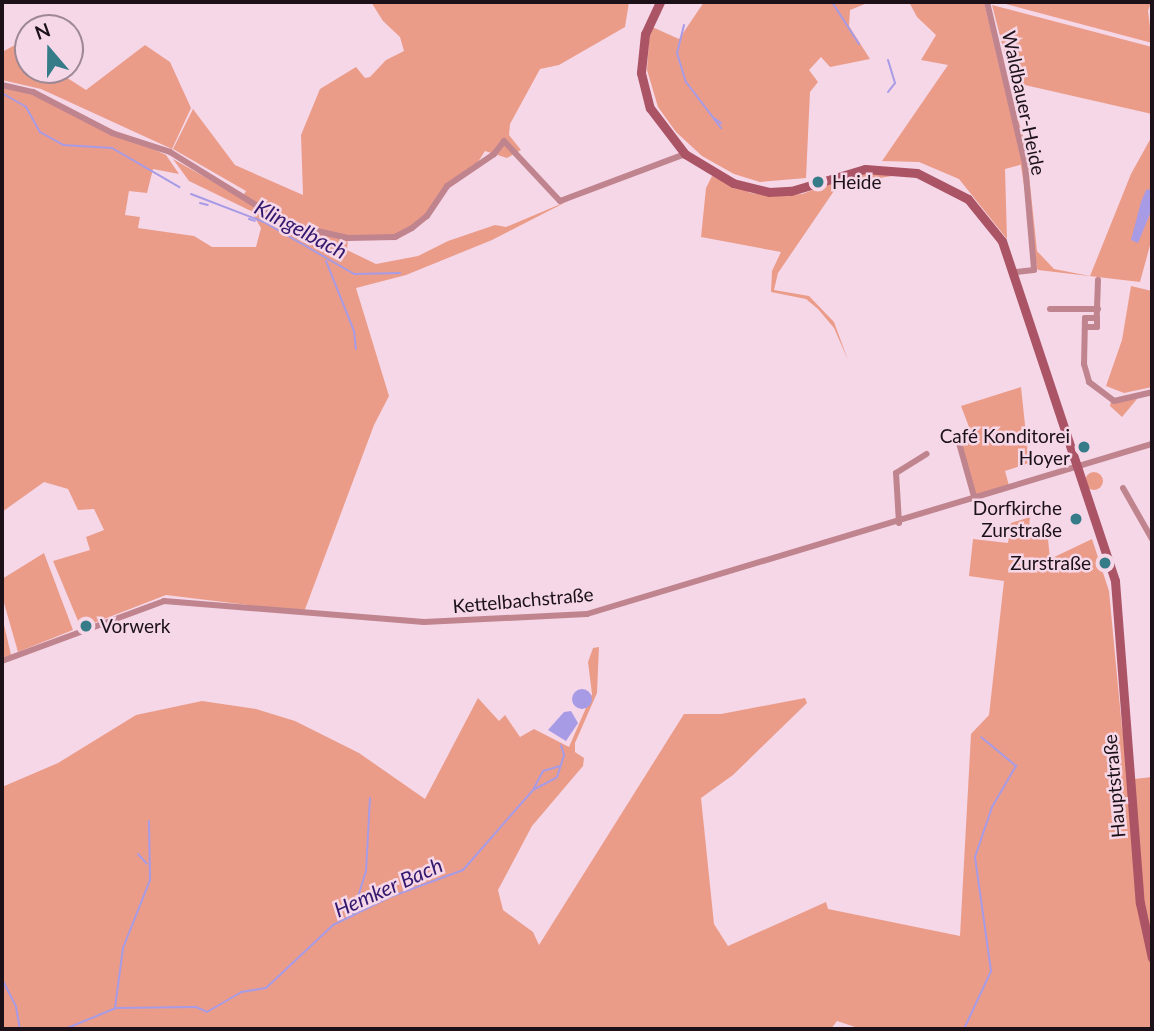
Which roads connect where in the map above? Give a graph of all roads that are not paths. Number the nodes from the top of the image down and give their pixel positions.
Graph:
1 (660, 2) edge
2 (987, 4) edge
3 (2, 85) edge
4 (685, 154) junction
5 (1014, 272) junction
6 (1098, 280) dead end
7 (1050, 309) dead end
8 (1098, 309) junction
9 (1041, 355) junction
10 (1152, 392) edge
11 (959, 443) dead end
12 (1152, 444) edge
13 (926, 454) dead end
14 (1079, 470) junction
15 (1123, 488) dead end
16 (975, 500) junction
17 (899, 523) junction
18 (1152, 539) edge
19 (2, 661) edge
20 (1152, 958) edge

1 - 4 main road
2 - 5 street, Waldbauer-Heide
3 - 4 street
4 - 5 main road
5 - 9 main road
6 - 8 street
7 - 8 street
8 - 10 street
9 - 14 main road, Hauptstraße
9 - 14 main road, Hauptstraße
11 - 16 street
12 - 14 street, Kettelbachstraße
13 - 17 street
14 - 16 street, Kettelbachstraße
14 - 20 main road, Hauptstraße
15 - 18 street
16 - 17 street, Kettelbachstraße
17 - 19 street, Kettelbachstraße

